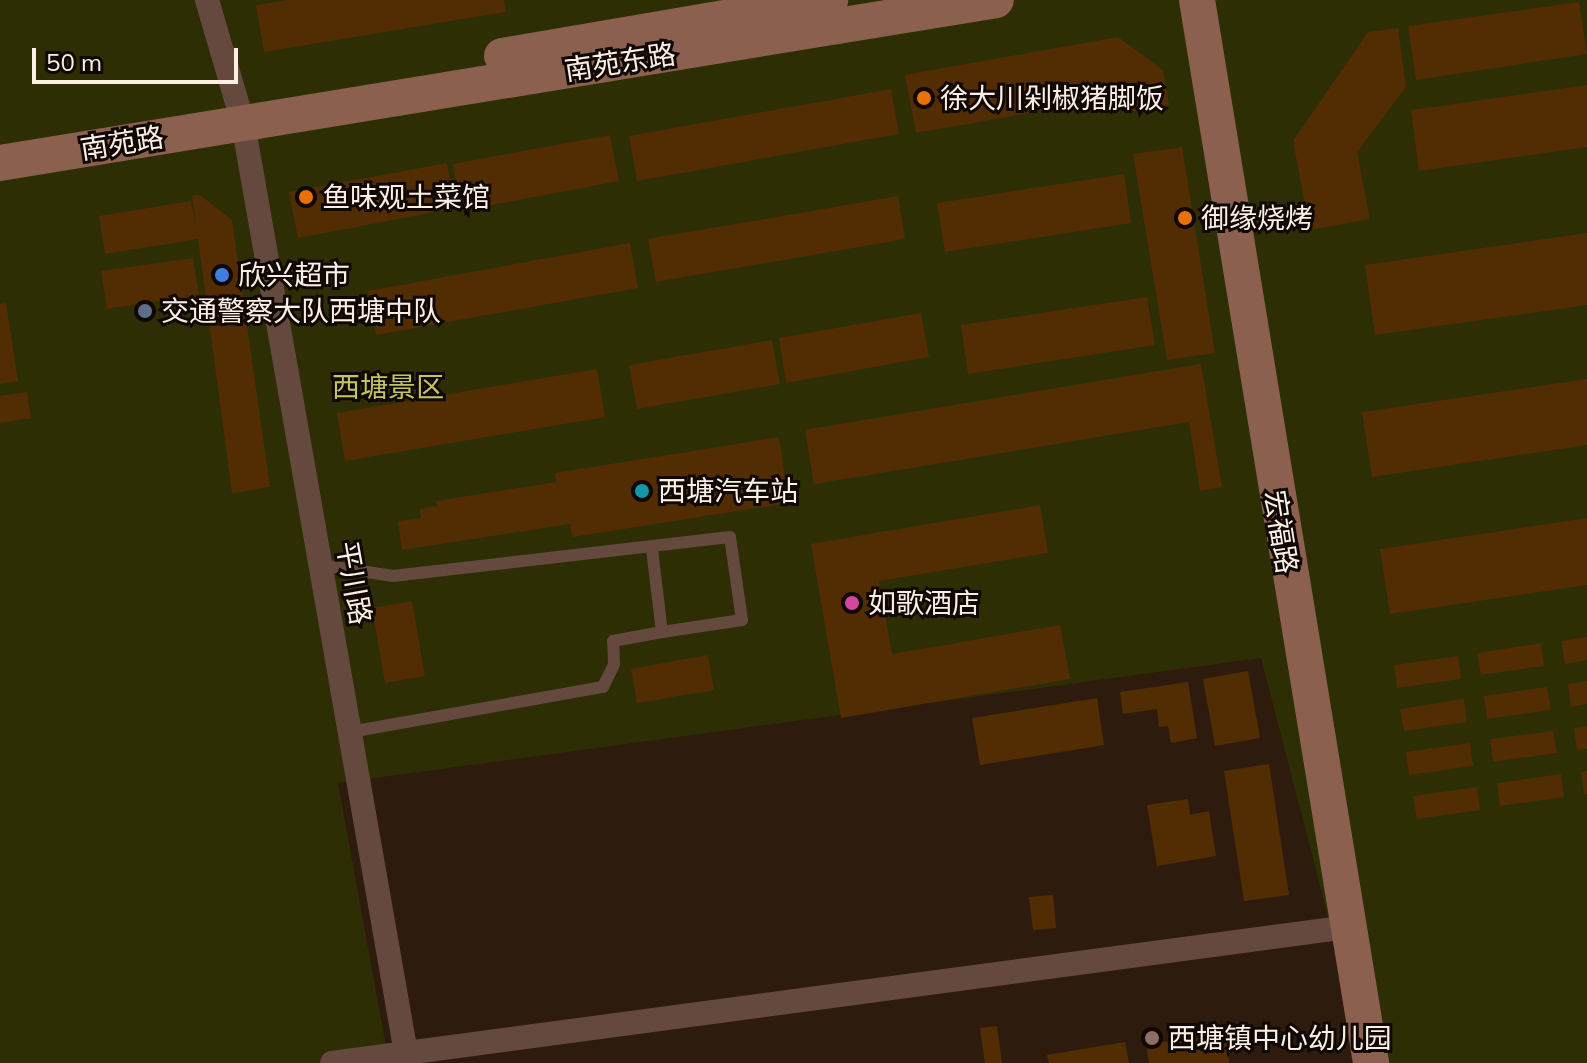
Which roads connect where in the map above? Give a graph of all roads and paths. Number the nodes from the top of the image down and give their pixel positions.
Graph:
1 (207, 0) edge
2 (830, 0) edge
3 (996, 0) edge
4 (1197, 0) edge
5 (241, 112) junction
6 (0, 140) edge
7 (0, 163) edge
8 (652, 549) junction
9 (321, 565) junction
10 (662, 632) junction
11 (350, 732) junction
12 (1347, 927) junction
13 (406, 1053) junction
14 (332, 1063) edge
15 (1371, 1063) edge

1 - 5 street, 平川路
2 - 5 main road, 南苑东路
3 - 5 main road, 南苑东路
4 - 12 main road, 宏福路
5 - 6 main road, 南苑路
5 - 7 main road, 南苑路
5 - 9 street, 平川路
8 - 9 lane
8 - 10 lane
8 - 10 lane
9 - 11 street, 平川路
10 - 11 lane
11 - 13 street, 平川路
12 - 13 street
12 - 15 main road, 宏福路
13 - 14 street

